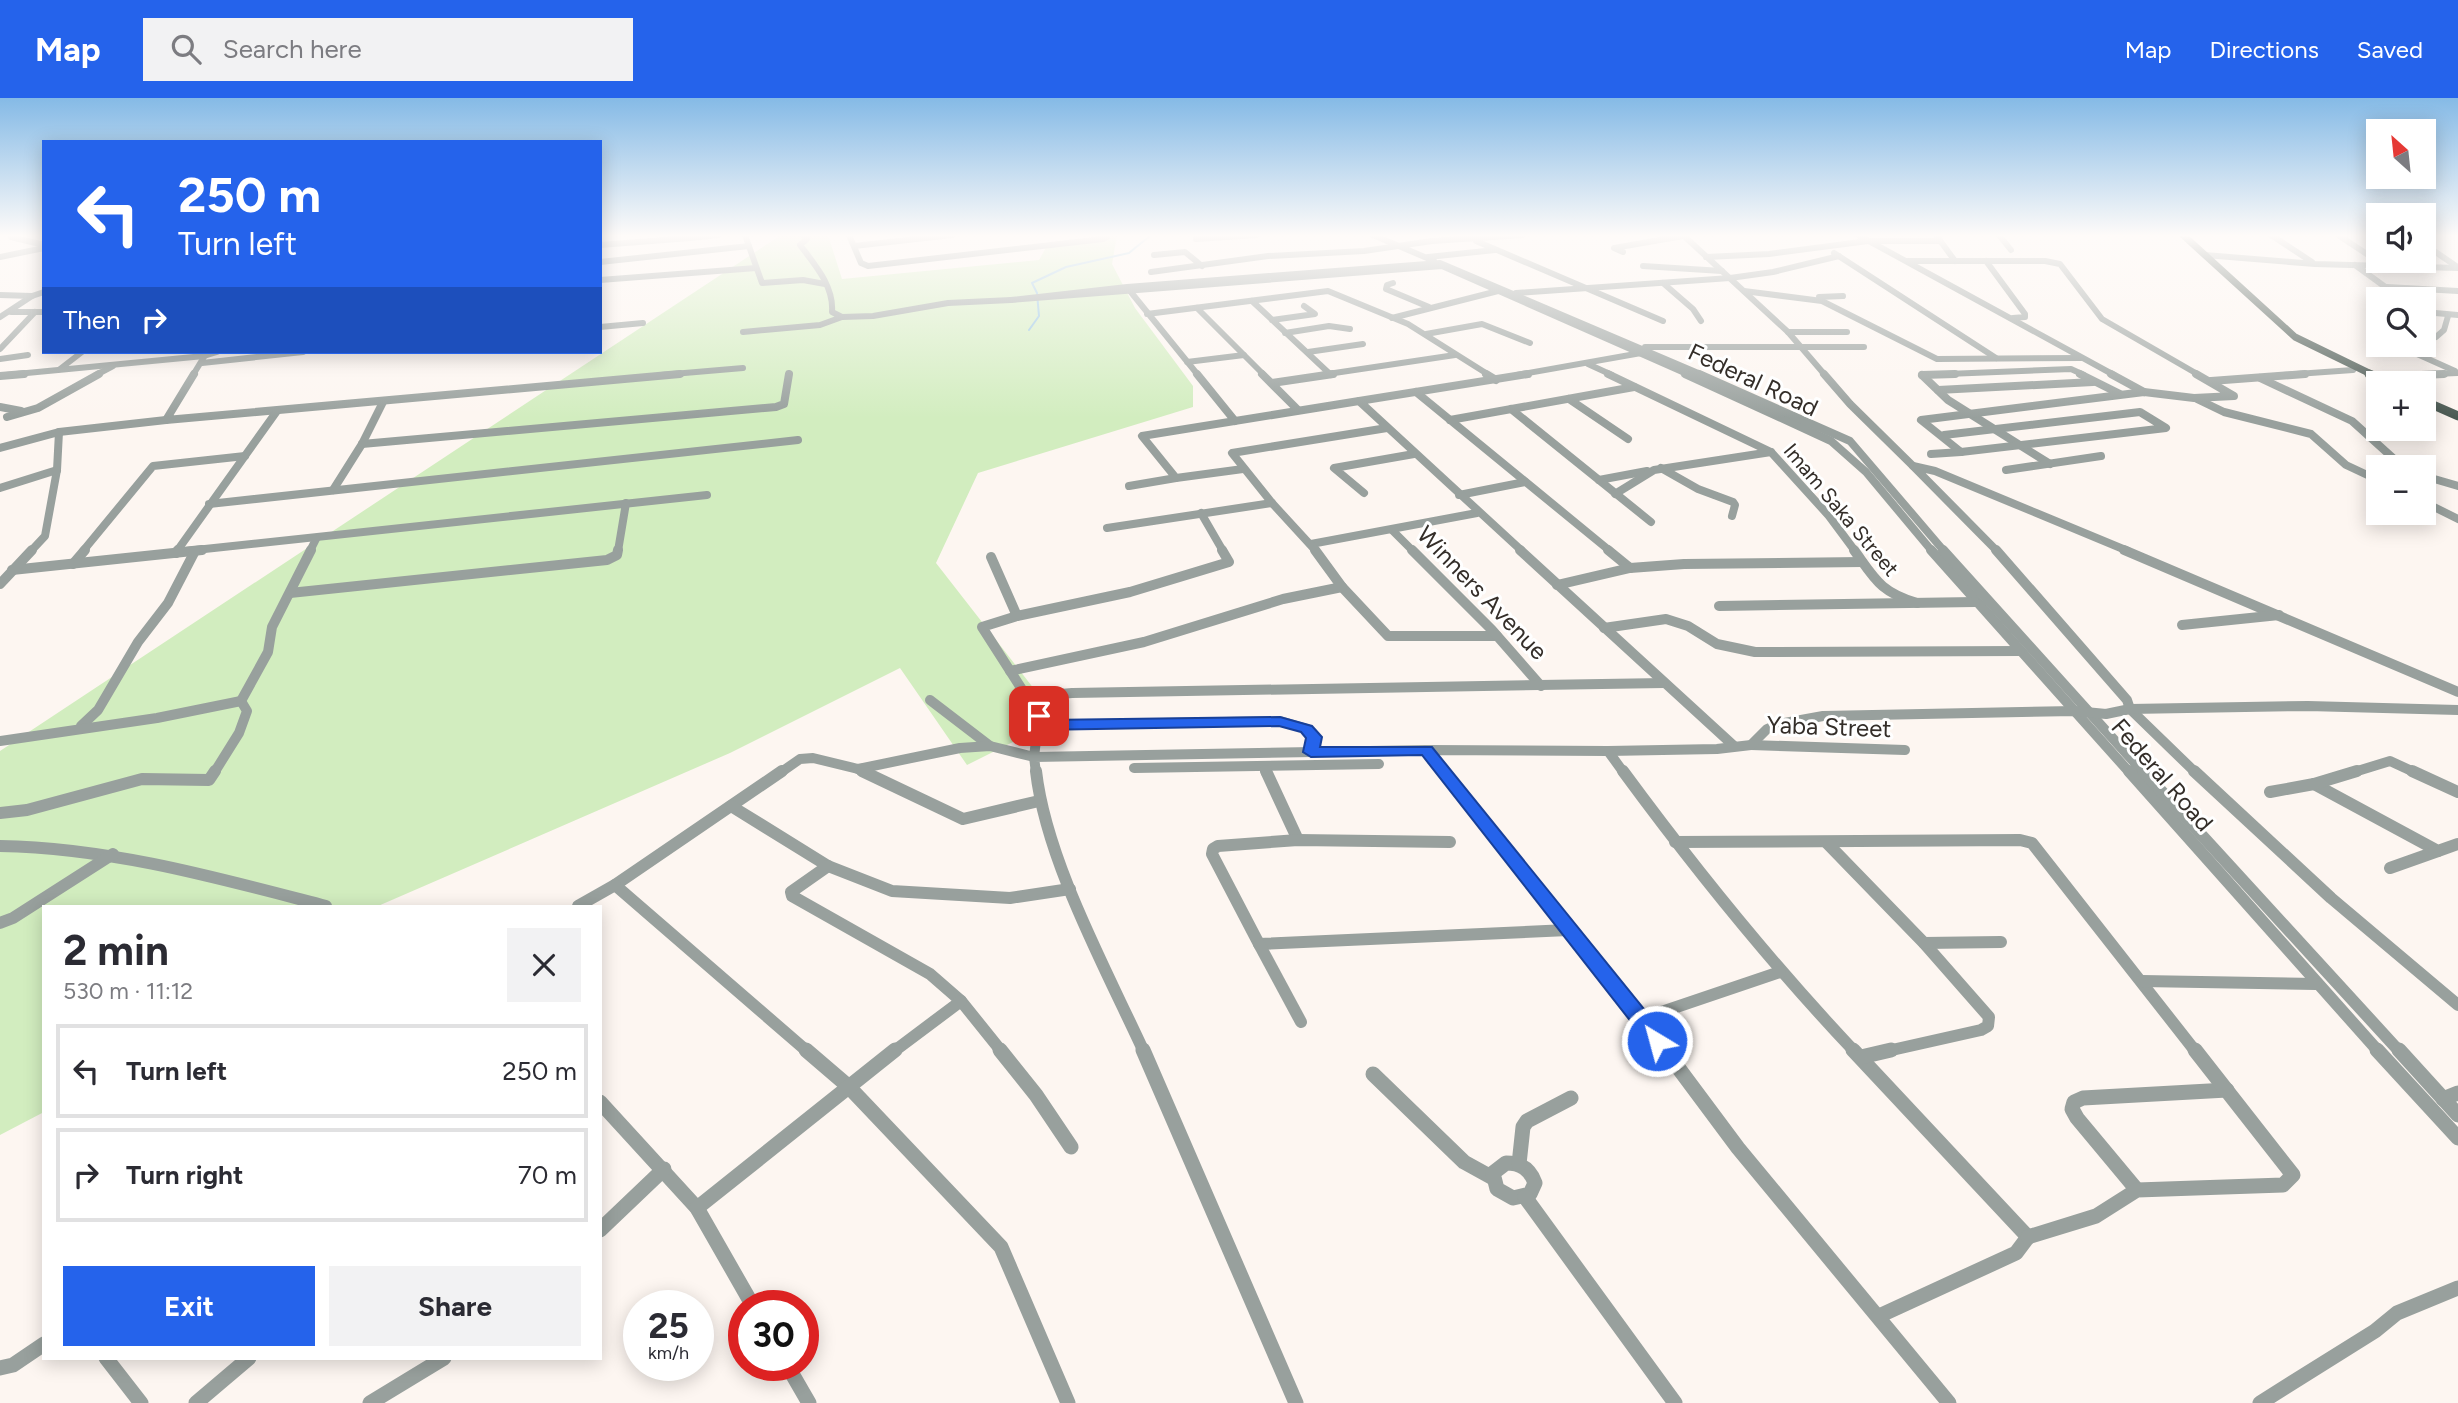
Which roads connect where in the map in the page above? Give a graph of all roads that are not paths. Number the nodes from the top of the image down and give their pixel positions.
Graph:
1 (29, 296) edge
2 (32, 296) joint
3 (831, 296) edge
4 (1060, 296) edge
5 (1065, 296) edge
6 (1133, 296) edge
7 (1287, 296) edge
8 (1341, 296) edge
9 (1402, 296) edge
10 (1477, 296) edge
11 (1510, 296) edge
12 (1519, 296) edge
13 (1604, 296) edge
14 (1678, 296) edge
15 (1749, 296) edge
16 (1784, 296) edge
17 (1843, 296) dead end
18 (1900, 296) edge
19 (1972, 296) edge
20 (2012, 296) edge
21 (2084, 296) edge
22 (2241, 296) edge
23 (2250, 296) edge
24 (1047, 297) junction
25 (1818, 300) junction
26 (1252, 301) junction
27 (1429, 307) junction
28 (1197, 308) junction
29 (1320, 308) dead end
30 (11, 312) junction
31 (40, 312) edge
32 (1147, 314) junction
33 (2436, 314) edge
34 (2458, 315) edge
35 (2448, 316) junction
36 (0, 317) edge
37 (842, 317) junction
38 (1392, 318) junction
39 (2013, 318) junction
40 (1272, 320) junction
41 (1662, 321) dead end
42 (1701, 321) dead end
43 (643, 323) dead end
44 (602, 327) edge
45 (1350, 328) dead end
46 (743, 332) dead end
47 (1788, 332) junction
48 (1847, 332) dead end
49 (1285, 333) junction
50 (1426, 334) junction
51 (2436, 337) dead end
52 (1530, 343) dead end
53 (1363, 344) dead end
54 (1802, 347) junction
55 (1864, 347) dead end
56 (0, 349) edge
57 (1640, 350) junction
58 (1308, 352) junction
59 (79, 354) edge
60 (263, 354) edge
61 (28, 355) dead end
62 (1244, 355) junction
63 (1455, 355) junction
64 (204, 357) edge
65 (2423, 357) edge
66 (1996, 358) junction
67 (2081, 358) junction
68 (0, 359) edge
69 (1187, 362) junction
70 (1588, 364) junction
71 (115, 365) junction
72 (743, 368) dead end
73 (58, 370) junction
74 (2353, 370) junction
75 (2366, 372) edge
76 (789, 373) dead end
77 (2458, 373) edge
78 (1331, 374) junction
79 (2436, 374) edge
80 (0, 376) edge
81 (2366, 376) edge
82 (2260, 379) junction
83 (1496, 380) junction
84 (2208, 381) junction
85 (2095, 382) junction
86 (1272, 383) junction
87 (1634, 387) junction
88 (1938, 390) junction
89 (1416, 392) junction
90 (2144, 392) junction
91 (2121, 395) junction
92 (2194, 398) junction
93 (1569, 399) junction
94 (1359, 401) junction
95 (383, 402) junction
96 (1755, 402) junction
97 (2436, 405) edge
98 (0, 407) edge
99 (1511, 409) junction
100 (1298, 410) junction
101 (21, 411) junction
102 (277, 411) junction
103 (1972, 414) junction
104 (2458, 414) edge
105 (7, 417) dead end
106 (166, 420) junction
107 (1450, 420) junction
108 (1235, 421) junction
109 (1387, 428) junction
110 (1995, 429) junction
111 (59, 432) junction
112 (1944, 435) junction
113 (1628, 439) dead end
114 (798, 440) dead end
115 (362, 444) junction
116 (2020, 445) junction
117 (0, 448) edge
118 (1771, 452) junction
119 (1961, 452) junction
120 (1415, 454) junction
121 (1931, 454) dead end
122 (2390, 455) edge
123 (245, 456) junction
124 (2101, 456) dead end
125 (2050, 464) junction
126 (1913, 466) junction
127 (1243, 469) junction
128 (1657, 469) junction
129 (57, 470) junction
130 (2006, 470) dead end
131 (2366, 474) edge
132 (1176, 478) junction
133 (1599, 480) junction
134 (2436, 480) edge
135 (1525, 482) junction
136 (1129, 486) dead end
137 (2458, 486) edge
138 (0, 488) edge
139 (333, 490) junction
140 (1364, 494) dead end
141 (1615, 494) junction
142 (707, 495) dead end
143 (1459, 495) junction
144 (626, 503) junction
145 (1272, 503) junction
146 (209, 504) junction
147 (2436, 508) edge
148 (1201, 513) junction
149 (1478, 513) junction
150 (1732, 516) dead end
151 (2458, 519) edge
152 (1651, 522) dead end
153 (1107, 528) dead end
154 (1392, 530) junction
155 (316, 539) junction
156 (1311, 544) junction
157 (195, 551) junction
158 (176, 553) junction
159 (991, 557) dead end
160 (1862, 562) junction
161 (73, 564) junction
162 (1630, 568) junction
163 (12, 570) junction
164 (0, 584) edge
165 (1557, 585) junction
166 (1342, 587) junction
167 (290, 593) junction
168 (1917, 603) junction
169 (1975, 603) junction
170 (1718, 606) dead end
171 (2282, 615) junction
172 (1017, 616) junction
173 (2182, 625) dead end
174 (1604, 628) junction
175 (1497, 636) junction
176 (2020, 651) junction
177 (1010, 671) junction
178 (1664, 683) junction
179 (1541, 686) junction
180 (2458, 692) edge
181 (1027, 697) junction
182 (930, 700) dead end
183 (241, 701) junction
184 (2130, 709) junction
185 (2458, 710) edge
186 (2081, 711) junction
187 (1038, 725) junction
188 (79, 727) junction
189 (0, 741) edge
190 (1751, 745) junction
191 (990, 746) junction
192 (1734, 746) junction
193 (1426, 750) junction
194 (1905, 750) dead end
195 (1608, 751) junction
196 (1311, 752) junction
197 (1034, 757) junction
198 (1379, 764) dead end
199 (1264, 766) junction
200 (1134, 768) dead end
201 (858, 769) junction
202 (2314, 784) junction
203 (2270, 792) dead end
204 (2458, 792) edge
205 (1039, 801) junction
206 (731, 806) junction
207 (0, 813) edge
208 (1298, 840) junction
209 (1450, 842) dead end
210 (1675, 842) junction
211 (1826, 842) junction
212 (2458, 844) edge
213 (0, 846) edge
214 (2438, 852) junction
215 (113, 854) junction
216 (828, 866) junction
217 (2390, 867) dead end
218 (615, 885) junction
219 (1070, 889) junction
220 (322, 905) edge
221 (580, 905) edge
222 (0, 923) edge
223 (1568, 930) junction
224 (2000, 942) dead end
225 (1924, 943) junction
226 (1259, 944) junction
227 (1780, 972) junction
228 (2142, 981) junction
229 (2316, 984) junction
230 (961, 1001) junction
231 (2458, 1005) edge
232 (1641, 1019) junction
233 (1301, 1022) dead end
234 (1861, 1057) junction
235 (1373, 1074) dead end
236 (848, 1086) junction
237 (2227, 1090) junction
238 (2458, 1093) edge
239 (1571, 1098) dead end
240 (2443, 1099) junction
241 (602, 1104) edge
242 (2458, 1115) edge
243 (2458, 1138) edge
244 (1071, 1147) dead end
245 (1518, 1164) junction
246 (664, 1169) junction
247 (1493, 1178) junction
248 (2137, 1190) junction
249 (1525, 1197) junction
250 (697, 1208) junction
251 (602, 1228) edge
252 (2028, 1237) junction
253 (2458, 1288) edge
254 (744, 1290) edge
255 (1879, 1316) junction
256 (42, 1345) edge
257 (108, 1360) edge
258 (247, 1360) edge
259 (441, 1360) edge
260 (0, 1368) edge
261 (797, 1381) edge
262 (141, 1403) edge
263 (196, 1403) edge
264 (370, 1403) edge
265 (809, 1403) edge
266 (1068, 1403) edge
267 (1296, 1403) edge
268 (1675, 1403) edge
269 (1949, 1403) edge
270 (2260, 1403) edge

1 - 2 street
2 - 30 street
3 - 37 street
4 - 24 street, Federal Road
5 - 24 street, Federal Road
6 - 32 street
7 - 26 street
8 - 38 street
9 - 27 street
10 - 27 street
11 - 57 street, Federal Road
12 - 57 street, Federal Road
13 - 41 street
14 - 42 street
15 - 47 street
16 - 25 street
17 - 25 street
18 - 66 street
19 - 39 street
20 - 39 street
21 - 84 street
22 - 74 main road
23 - 75 main road
24 - 37 street, Federal Road
25 - 66 street
26 - 28 street
26 - 40 street
27 - 38 street
28 - 32 street
28 - 62 street
29 - 40 street
30 - 31 street
30 - 36 street
31 - 56 street
32 - 69 street
33 - 35 street
34 - 35 street
35 - 51 street
37 - 46 street, Federal Road
38 - 50 street
39 - 67 street
40 - 49 street
43 - 44 street
45 - 49 street
47 - 48 street
47 - 54 street
49 - 58 street
50 - 52 street
50 - 63 street
53 - 58 street
54 - 55 street
54 - 57 street
54 - 126 street
57 - 70 street
57 - 96 street, Federal Road
58 - 78 street
59 - 73 street
60 - 64 street
61 - 68 street
62 - 69 street
62 - 86 street
63 - 78 street
63 - 83 street
64 - 71 street
64 - 106 street
65 - 77 street
66 - 67 street
67 - 90 street
69 - 108 street
70 - 83 street
70 - 87 street, Imam Saka Street
71 - 73 street
71 - 101 street
72 - 95 street
73 - 80 street
74 - 81 main road
74 - 82 street
76 - 115 street
77 - 79 street
78 - 86 street
82 - 84 street
82 - 122 street
83 - 89 street
84 - 92 street
85 - 88 street
85 - 88 street
85 - 91 street
86 - 100 street
87 - 93 street
87 - 118 street, Imam Saka Street
88 - 103 street
89 - 94 street
89 - 107 street
90 - 91 street
90 - 92 street
91 - 103 street
92 - 131 street
93 - 99 street
93 - 113 street
94 - 100 street
94 - 109 street
95 - 102 street
95 - 115 street
96 - 169 street, Federal Road
96 - 186 street, Federal Road
97 - 104 main road
98 - 101 street
99 - 107 street
99 - 133 street
100 - 108 street
101 - 105 street
102 - 106 street
102 - 123 street
103 - 110 street
103 - 112 street
106 - 111 street
107 - 135 street
108 - 132 street
109 - 120 street
109 - 127 street
110 - 112 street
110 - 116 street
110 - 116 street
111 - 117 street
111 - 129 street
112 - 119 street
114 - 139 street
115 - 139 street
116 - 119 street
116 - 125 street
118 - 128 street
118 - 160 street, Imam Saka Street
119 - 121 street
120 - 140 street
120 - 143 street
123 - 146 street
123 - 161 street
124 - 125 street
125 - 130 street
126 - 171 street
126 - 184 street
127 - 132 street
127 - 145 street
128 - 133 street
128 - 141 street
128 - 150 street
129 - 138 street
129 - 163 street
132 - 136 street
133 - 141 street
134 - 137 street
135 - 143 street
135 - 162 street
139 - 146 street
141 - 152 street
142 - 144 street
143 - 149 street
144 - 155 street
144 - 167 street
145 - 148 street
145 - 156 street
146 - 158 street
147 - 151 street
148 - 153 street
148 - 172 street
149 - 154 street
149 - 165 street
154 - 156 street
154 - 175 street, Winners Avenue
155 - 157 street
155 - 167 street
156 - 166 street
157 - 158 street
157 - 188 street
158 - 161 street
159 - 172 street
160 - 162 street
160 - 168 street, Imam Saka Street
161 - 163 street
162 - 165 street
163 - 164 street
165 - 174 street
166 - 175 street
166 - 177 street
167 - 183 street
168 - 169 street
168 - 170 street
169 - 176 street, Federal Road
171 - 173 street
171 - 180 street
172 - 177 street
174 - 176 street
174 - 178 street
175 - 179 street, Winners Avenue
176 - 186 street, Federal Road
177 - 181 street
178 - 179 street
178 - 192 street
179 - 181 street
181 - 187 street
182 - 191 street
183 - 188 street
183 - 207 street
184 - 185 street
184 - 186 street
184 - 231 street
186 - 190 street
186 - 229 street, Federal Road
186 - 240 street, Federal Road
187 - 196 street
187 - 197 street
188 - 189 street
190 - 192 street, Yaba Street
190 - 194 street, Yaba Street
191 - 197 street, Yaba Street
191 - 201 street
192 - 195 street, Yaba Street
193 - 195 street, Yaba Street
193 - 196 street, Yaba Street
193 - 223 street
195 - 210 street
196 - 197 street, Yaba Street
197 - 205 street
198 - 199 street
199 - 200 street
199 - 208 street
201 - 205 street
201 - 206 street
202 - 203 street
202 - 204 street
202 - 214 street
205 - 219 street
206 - 216 street
206 - 218 street
208 - 209 street
208 - 226 street
210 - 211 street
210 - 227 street
211 - 225 street
211 - 228 street
212 - 214 street
213 - 215 street
214 - 217 street
215 - 220 street
215 - 222 street
216 - 219 street
216 - 230 street
218 - 221 street
218 - 236 street
219 - 267 street
223 - 226 street
223 - 232 street
224 - 225 street
225 - 234 street
226 - 233 street
227 - 232 street
227 - 234 street
228 - 229 street
228 - 237 street
229 - 243 street, Federal Road
230 - 236 street
230 - 244 street
232 - 255 street
234 - 252 street
235 - 247 street
236 - 250 street
236 - 266 street
237 - 248 street
237 - 248 street
238 - 240 street
239 - 245 street
240 - 242 street, Federal Road
241 - 246 street
245 - 247 street
245 - 249 street
246 - 250 street
246 - 251 street
247 - 249 street
248 - 252 street
249 - 268 street
250 - 254 street
252 - 255 street
253 - 270 street
255 - 269 street
256 - 260 street
257 - 262 street
258 - 263 street
259 - 264 street
261 - 265 street

